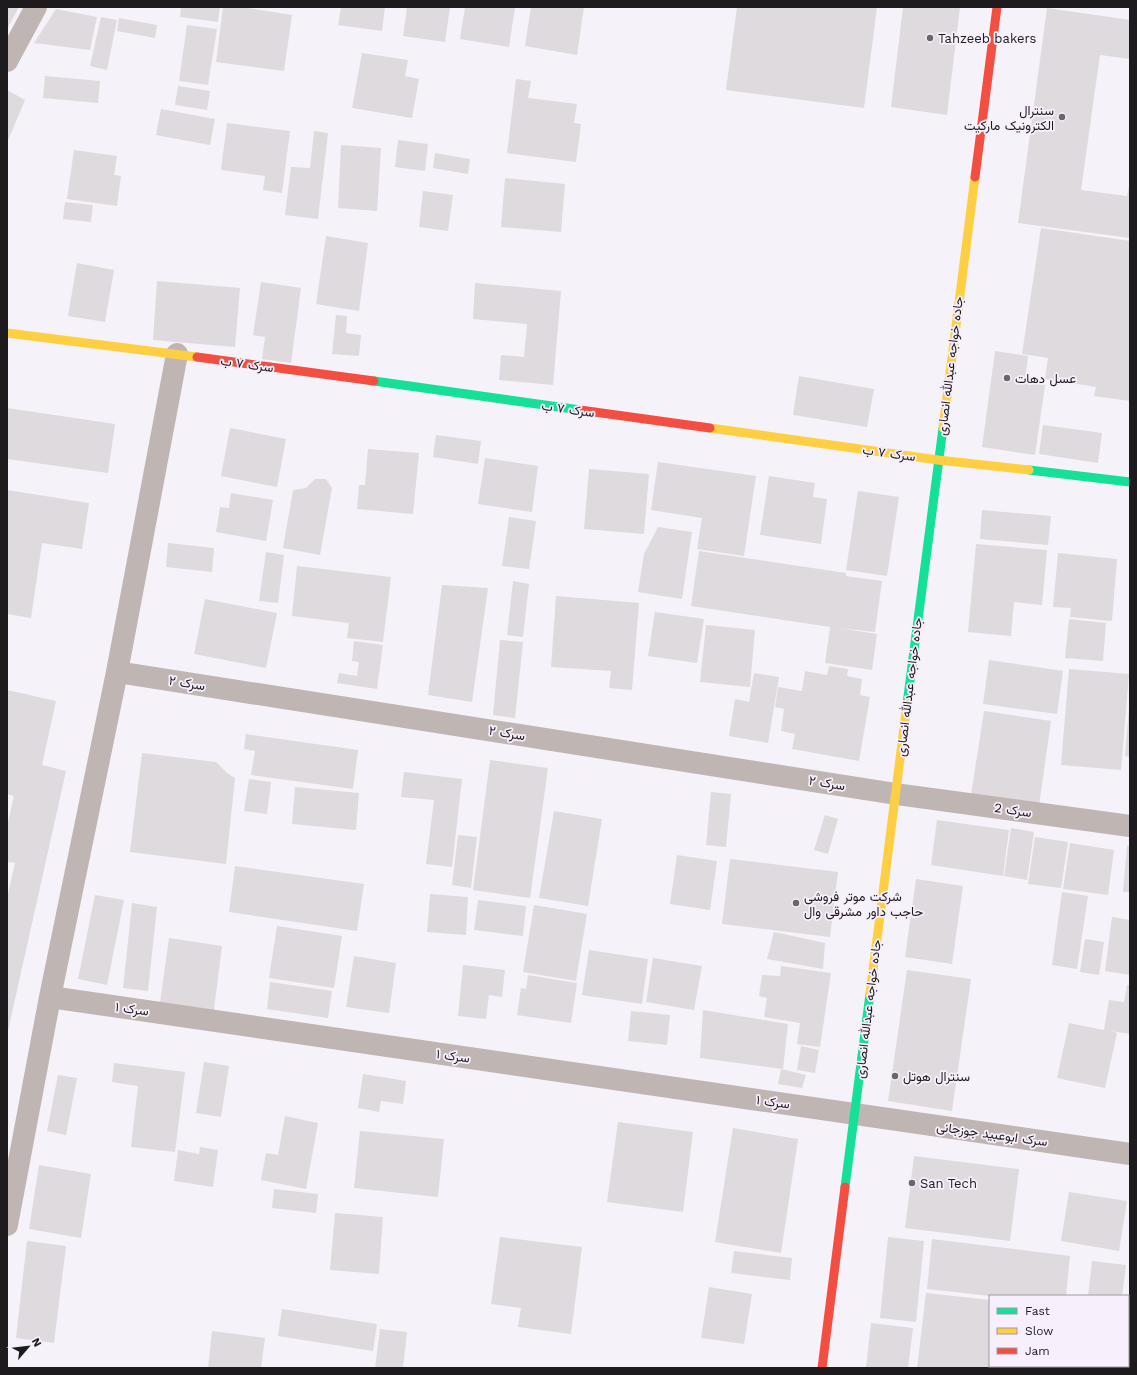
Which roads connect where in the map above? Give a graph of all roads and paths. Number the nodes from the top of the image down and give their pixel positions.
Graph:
1 (36, 7) edge
2 (997, 7) edge
3 (7, 61) edge
4 (7, 333) edge
5 (177, 354) junction
6 (938, 460) junction
7 (1130, 482) edge
8 (117, 672) junction
9 (896, 794) junction
10 (1130, 826) edge
11 (50, 997) junction
12 (855, 1114) junction
13 (1130, 1154) edge
14 (7, 1225) edge
15 (822, 1368) edge

1 - 3 street
2 - 6 main road, جاده خواجه عبدالله انصاری
4 - 5 main road, سرک ۷ ب
5 - 6 main road, سرک ۷ ب
5 - 8 street
6 - 7 main road, سرک ۷ ب
6 - 9 main road, جاده خواجه عبدالله انصاری
8 - 9 street, سرک ۲
8 - 11 street
9 - 10 street, سرک 2
9 - 12 main road, جاده خواجه عبدالله انصاری
11 - 12 street, سرک ۱
11 - 14 street
12 - 13 street, سرک ابوعبید جوزجانی
12 - 15 main road, جاده خواجه عبدالله انصاری

